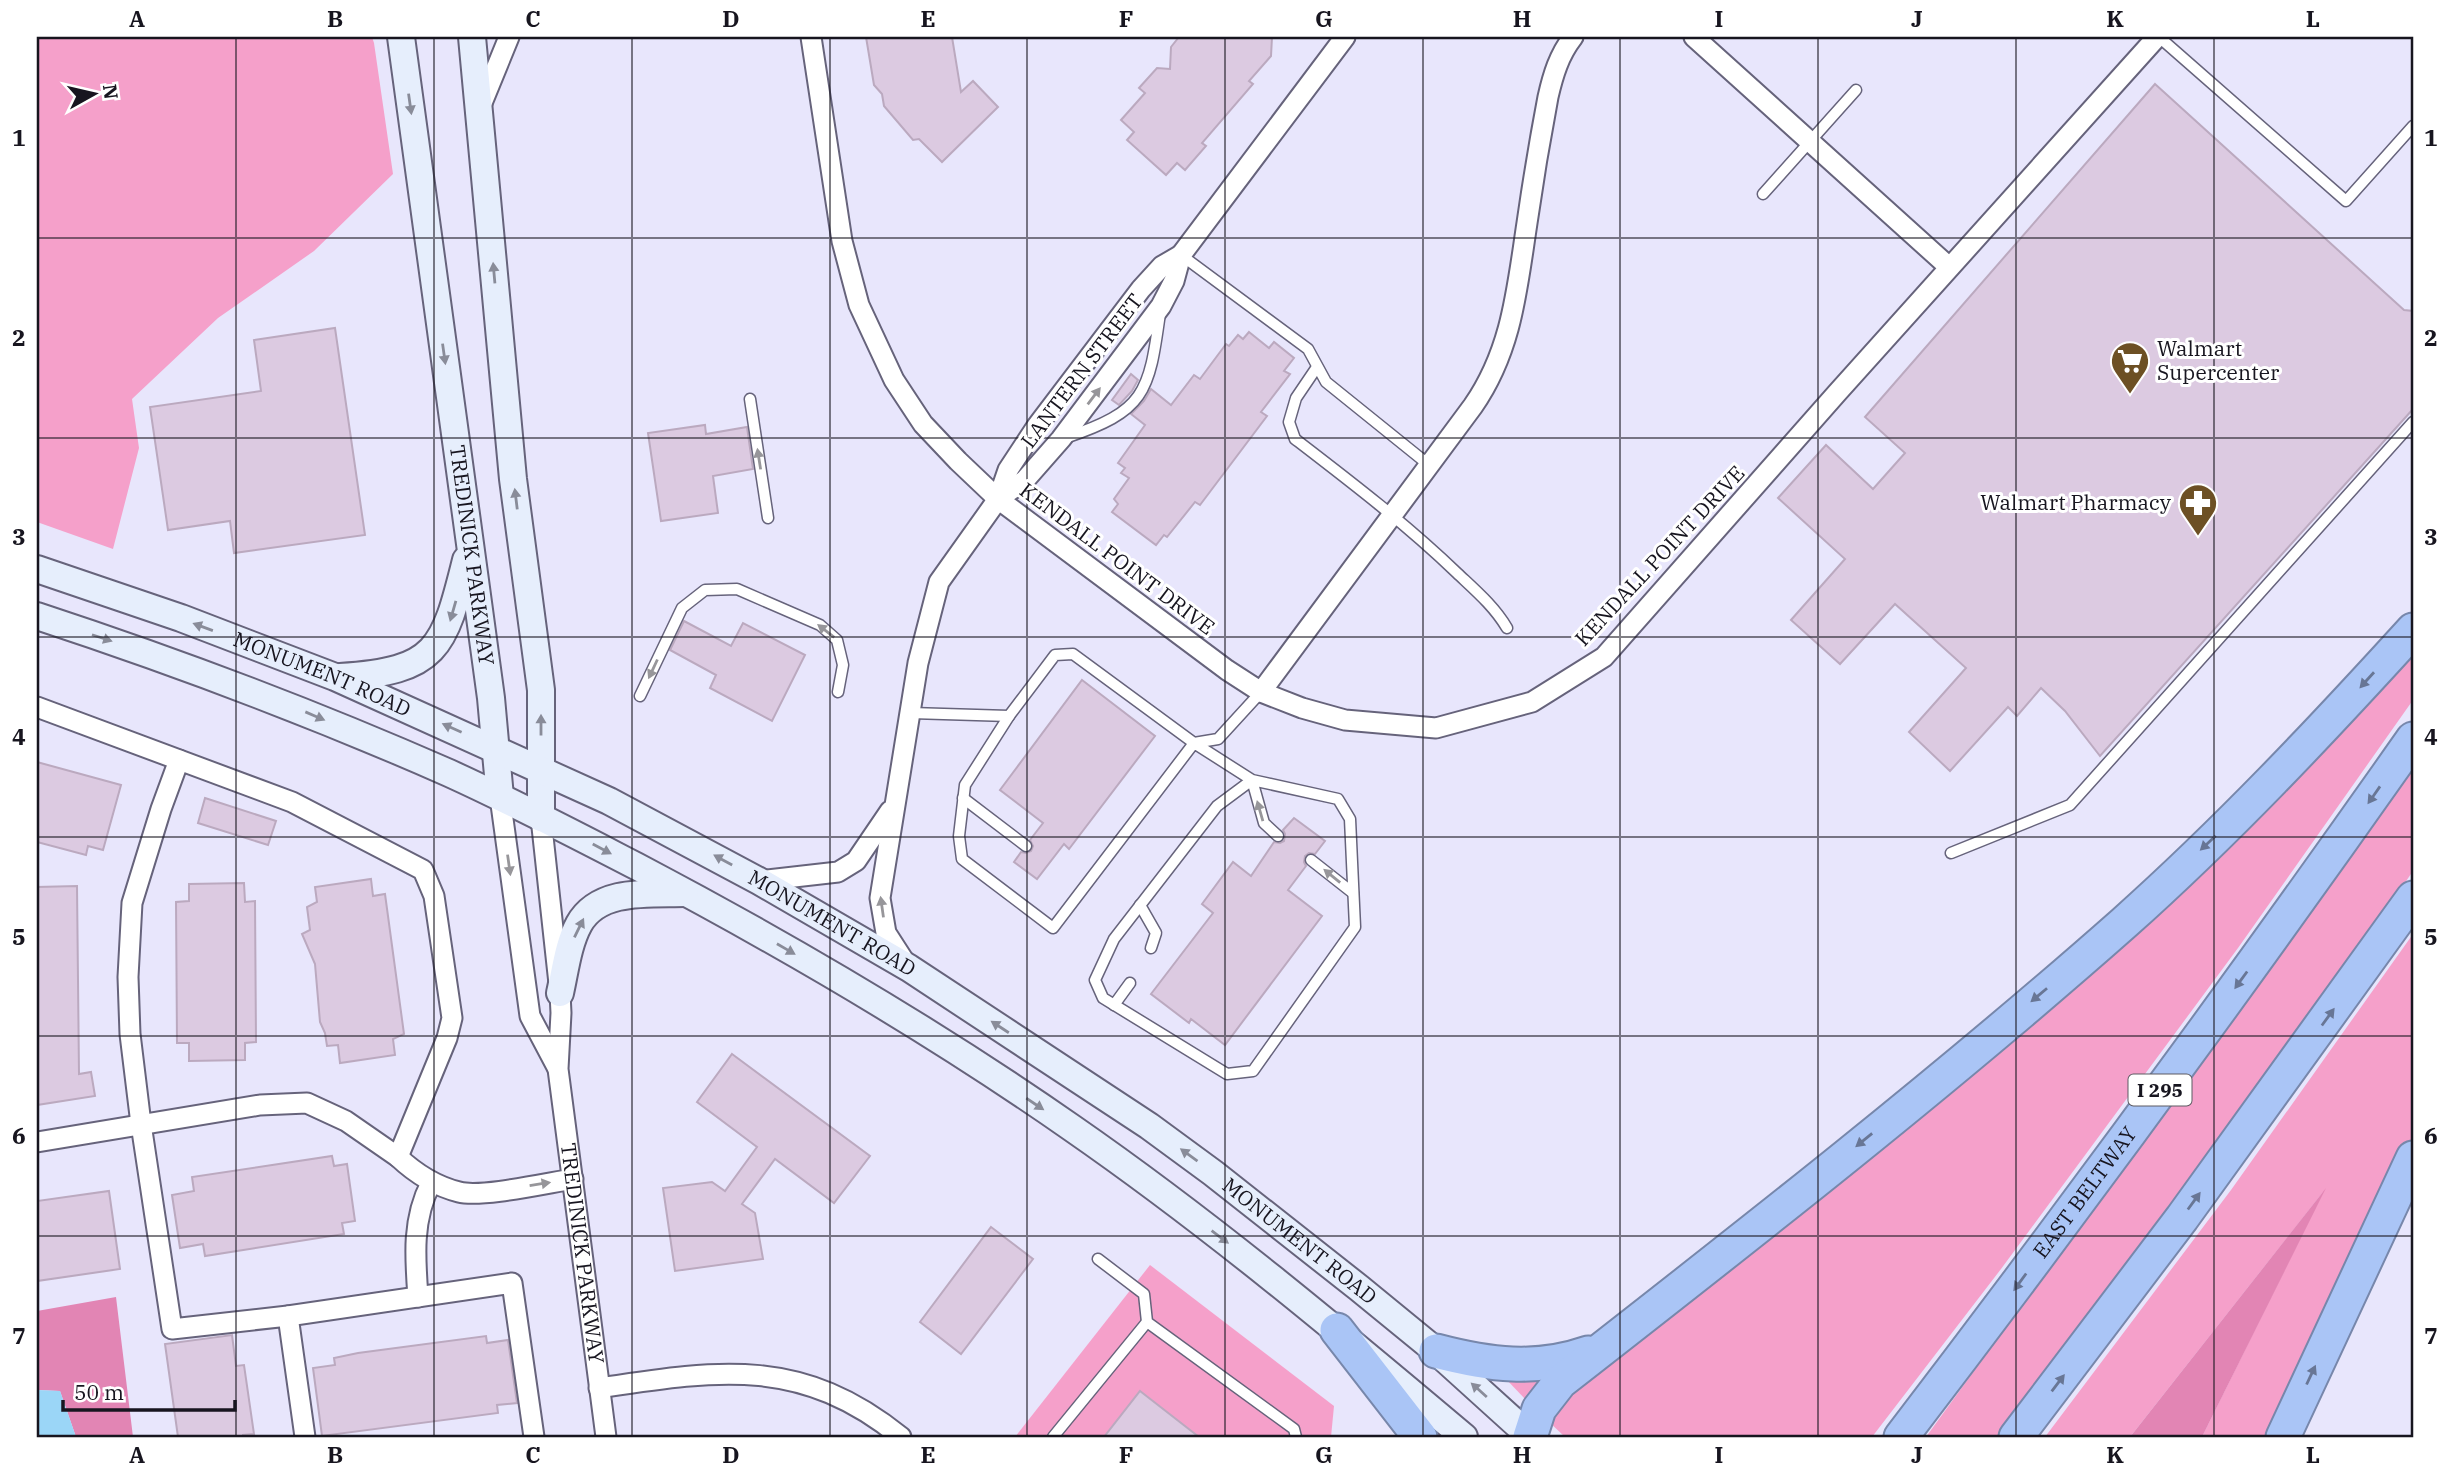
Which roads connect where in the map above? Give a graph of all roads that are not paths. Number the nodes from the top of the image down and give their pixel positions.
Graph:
1 (401, 37) edge
2 (472, 37) edge
3 (509, 37) edge
4 (811, 37) edge
5 (1573, 37) edge
6 (1694, 37) edge
7 (2158, 37) edge
8 (1342, 38) edge
9 (1856, 90) dead end
10 (480, 109) junction
11 (2413, 126) edge
12 (1810, 141) junction
13 (1763, 194) dead end
14 (1181, 255) junction
15 (1949, 267) junction
16 (1161, 306) junction
17 (1317, 368) junction
18 (750, 399) dead end
19 (2413, 422) edge
20 (1061, 439) junction
21 (1429, 465) junction
22 (998, 499) junction
23 (1392, 514) junction
24 (768, 518) dead end
25 (469, 545) junction
26 (37, 569) edge
27 (37, 616) edge
28 (1507, 628) dead end
29 (2413, 630) edge
30 (335, 677) junction
31 (1261, 691) junction
32 (838, 692) dead end
33 (640, 696) dead end
34 (37, 706) edge
35 (911, 713) junction
36 (1009, 716) junction
37 (2413, 739) edge
38 (1194, 743) junction
39 (496, 748) junction
40 (179, 760) junction
41 (541, 769) junction
42 (1252, 780) junction
43 (500, 797) junction
44 (897, 798) junction
45 (963, 798) junction
46 (541, 818) junction
47 (1278, 836) dead end
48 (1026, 846) dead end
49 (1951, 853) dead end
50 (1311, 860) dead end
51 (760, 880) junction
52 (687, 893) junction
53 (1353, 893) junction
54 (2413, 898) edge
55 (1140, 905) junction
56 (1151, 948) dead end
57 (909, 968) junction
58 (1130, 983) dead end
59 (560, 993) junction
60 (1114, 1005) junction
61 (558, 1069) junction
62 (141, 1125) junction
63 (37, 1142) edge
64 (398, 1157) junction
65 (2413, 1158) edge
66 (573, 1179) junction
67 (431, 1183) junction
68 (1098, 1259) dead end
69 (418, 1297) junction
70 (288, 1316) junction
71 (1147, 1322) junction
72 (1337, 1330) junction
73 (1604, 1348) junction
74 (1436, 1352) junction
75 (599, 1388) junction
76 (305, 1437) edge
77 (534, 1437) edge
78 (606, 1437) edge
79 (901, 1437) edge
80 (1053, 1437) edge
81 (1296, 1437) edge
82 (1420, 1437) edge
83 (1464, 1437) edge
84 (1530, 1437) edge
85 (1902, 1437) edge
86 (2016, 1437) edge
87 (2283, 1437) edge

1 -> 25 main road, TREDINICK PARKWAY
2 - 10 main road, TREDINICK PARKWAY
3 - 10 street
4 - 22 street, KENDALL POINT DRIVE
5 - 21 street
6 - 12 street
7 - 11 lane
7 - 15 street, KENDALL POINT DRIVE
8 - 14 street, LANTERN STREET
9 - 12 lane
41 -> 10 main road, TREDINICK PARKWAY
12 - 13 lane
12 - 15 street
14 - 16 street, LANTERN STREET
14 - 17 lane
14 - 22 street, LANTERN STREET
15 - 31 street, KENDALL POINT DRIVE
20 -> 16 street, LANTERN STREET
16 - 20 lane
17 - 21 lane
17 - 23 lane
24 -> 18 lane
19 - 49 lane
20 - 22 street, LANTERN STREET
21 - 23 street
22 - 31 street, KENDALL POINT DRIVE
22 - 35 street, LANTERN STREET
23 - 28 lane
23 - 31 street
25 -> 30 main road
25 - 39 main road, TREDINICK PARKWAY
30 -> 26 main road, MONUMENT ROAD
27 -> 43 main road, MONUMENT ROAD
29 -> 73 highway
39 -> 30 main road, MONUMENT ROAD
31 - 38 lane
32 -> 33 lane
34 - 40 street
35 - 36 lane
35 - 44 street, LANTERN STREET
36 - 38 lane
36 - 45 lane
37 -> 85 highway, EAST BELTWAY / I 295
38 - 42 lane
38 - 45 lane
39 - 41 main road, MONUMENT ROAD
39 - 43 main road, TREDINICK PARKWAY
40 - 62 street
40 - 64 street
41 - 46 main road, TREDINICK PARKWAY
51 -> 41 main road, MONUMENT ROAD
47 -> 42 lane
42 - 53 lane
42 - 55 lane
43 - 46 main road, MONUMENT ROAD
43 -> 61 street, TREDINICK PARKWAY
44 - 51 street
57 -> 44 street, LANTERN STREET
45 - 48 lane
46 -> 52 main road, MONUMENT ROAD
46 - 59 street, TREDINICK PARKWAY
53 -> 50 lane
51 - 57 main road, MONUMENT ROAD
59 -> 52 main road
52 -> 72 main road, MONUMENT ROAD
53 - 60 lane
86 -> 54 highway
55 - 56 lane
55 - 60 lane
74 -> 57 main road, MONUMENT ROAD
58 - 60 lane
59 - 61 street, TREDINICK PARKWAY
61 - 66 street, TREDINICK PARKWAY
62 - 63 street
62 - 64 street
62 - 70 street
64 - 67 street
87 -> 65 highway
67 -> 66 street
66 - 75 street, TREDINICK PARKWAY
67 - 69 street
68 - 71 lane
69 - 70 street
69 - 77 street
70 - 76 street
71 - 80 lane
71 - 81 lane
72 - 82 highway
72 - 83 main road, MONUMENT ROAD
73 - 74 highway
73 - 84 highway
84 -> 74 main road, MONUMENT ROAD
75 - 78 street, TREDINICK PARKWAY
75 - 79 street

